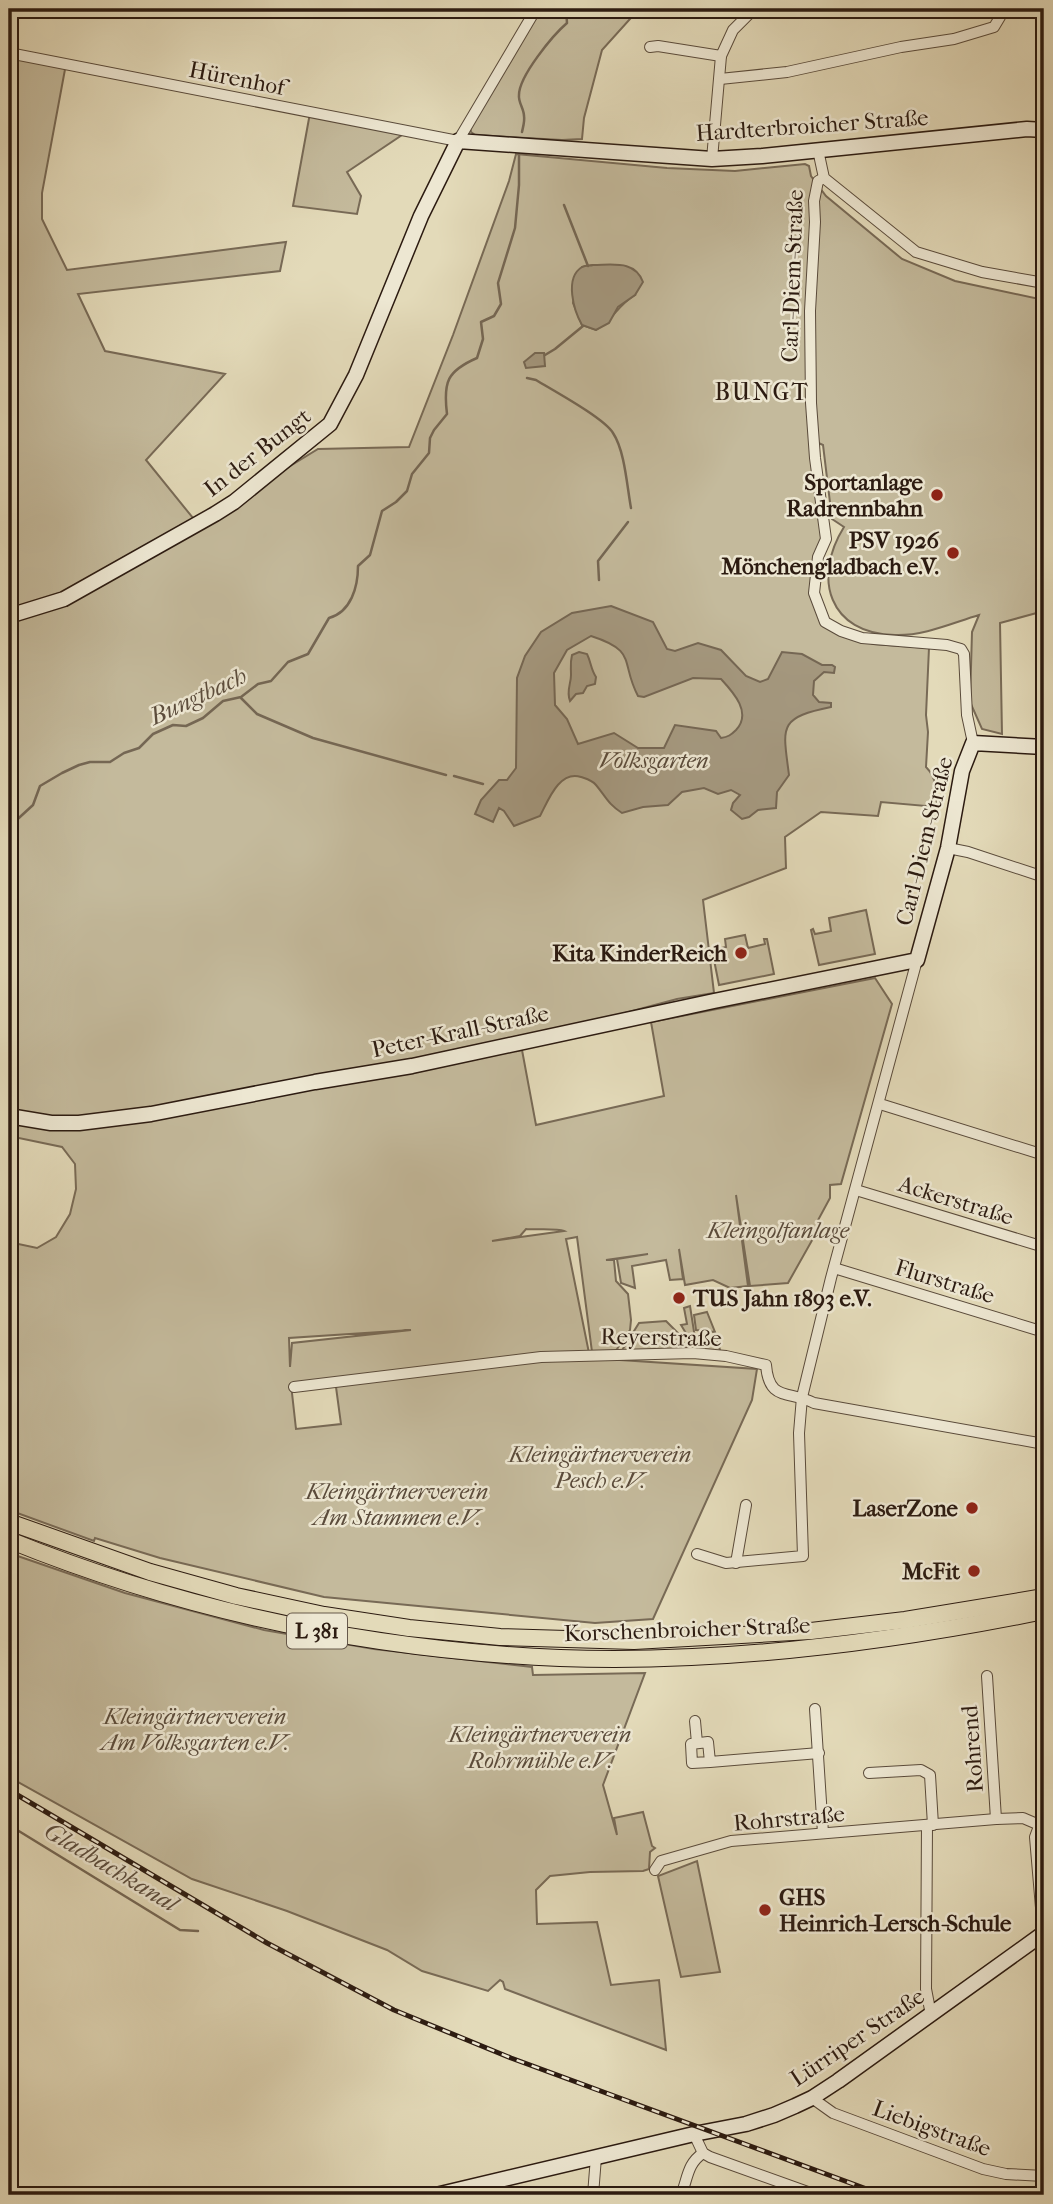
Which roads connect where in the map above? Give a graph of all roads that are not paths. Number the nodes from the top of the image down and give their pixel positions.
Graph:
1 (536, 9) edge
2 (754, 9) edge
3 (1000, 9) edge
4 (650, 47) dead end
5 (9, 53) edge
6 (721, 56) junction
7 (720, 79) junction
8 (1044, 130) edge
9 (458, 141) junction
10 (818, 150) junction
11 (712, 159) junction
12 (824, 178) junction
13 (1044, 283) edge
14 (9, 616) edge
15 (973, 743) junction
16 (1044, 747) edge
17 (948, 848) junction
18 (1044, 877) edge
19 (917, 960) junction
20 (880, 1104) junction
21 (9, 1116) edge
22 (1044, 1155) edge
23 (856, 1191) junction
24 (1044, 1247) edge
25 (834, 1268) junction
26 (1044, 1332) edge
27 (294, 1387) dead end
28 (802, 1397) junction
29 (1044, 1444) edge
30 (746, 1505) dead end
31 (9, 1522) edge
32 (9, 1540) edge
33 (697, 1554) dead end
34 (736, 1563) junction
35 (1044, 1598) edge
36 (1044, 1611) edge
37 (987, 1676) dead end
38 (815, 1709) dead end
39 (695, 1721) dead end
40 (697, 1743) junction
41 (818, 1753) junction
42 (710, 1762) junction
43 (869, 1773) dead end
44 (1044, 1812) edge
45 (996, 1819) junction
46 (930, 1825) junction
47 (1041, 1826) edge
48 (823, 1833) junction
49 (655, 1870) dead end
50 (1044, 1934) edge
51 (1044, 1943) edge
52 (931, 2015) junction
53 (812, 2098) junction
54 (694, 2134) junction
55 (704, 2153) junction
56 (596, 2157) junction
57 (1044, 2176) edge
58 (470, 2191) edge
59 (436, 2195) edge
60 (593, 2195) edge
61 (681, 2195) edge
62 (816, 2195) edge

1 - 9 street
2 - 6 street
3 - 7 street
4 - 6 street
5 - 9 street, Hürenhof
6 - 7 street
7 - 11 street
8 - 10 street, Hardterbroicher Straße
9 - 11 street, Hardterbroicher Straße
9 - 14 street, In der Bungt
10 - 11 street, Hardterbroicher Straße
10 - 12 street
12 - 13 street
12 - 15 street, Carl-Diem-Straße
15 - 16 street
15 - 17 street, Carl-Diem-Straße
17 - 18 street
17 - 19 street, Carl-Diem-Straße
19 - 20 street, Carl-Diem-Straße
19 - 21 street, Peter-Krall-Straße
20 - 22 street
20 - 23 street, Carl-Diem-Straße
23 - 24 street, Ackerstraße
23 - 25 street, Carl-Diem-Straße
25 - 26 street, Flurstraße
25 - 28 street, Carl-Diem-Straße
27 - 28 street, Reyerstraße
28 - 29 street, Reyerstraße
28 - 34 street, Carl-Diem-Straße
30 - 34 street
31 - 35 main road, Korschenbroicher Straße / L 381
32 - 36 main road, Korschenbroicher Straße / L 381
33 - 34 street, Carl-Diem-Straße
37 - 45 street, Rohrend
38 - 41 street
39 - 40 street
40 - 42 street
40 - 42 street
41 - 42 street
41 - 48 street
43 - 46 street
44 - 47 street
45 - 46 street, Rohrstraße
45 - 47 street, Rohrstraße
46 - 48 street, Rohrstraße
46 - 52 street
47 - 50 street
48 - 49 street, Rohrstraße
50 - 51 street
50 - 52 street, Lürriper Straße
52 - 53 street, Lürriper Straße
53 - 54 street, Lürriper Straße
53 - 57 street, Liebigstraße
54 - 55 street
54 - 56 street, Lürriper Straße
55 - 61 street
55 - 62 street
56 - 58 street, Lürriper Straße
56 - 60 street
58 - 59 street, Lürriper Straße

